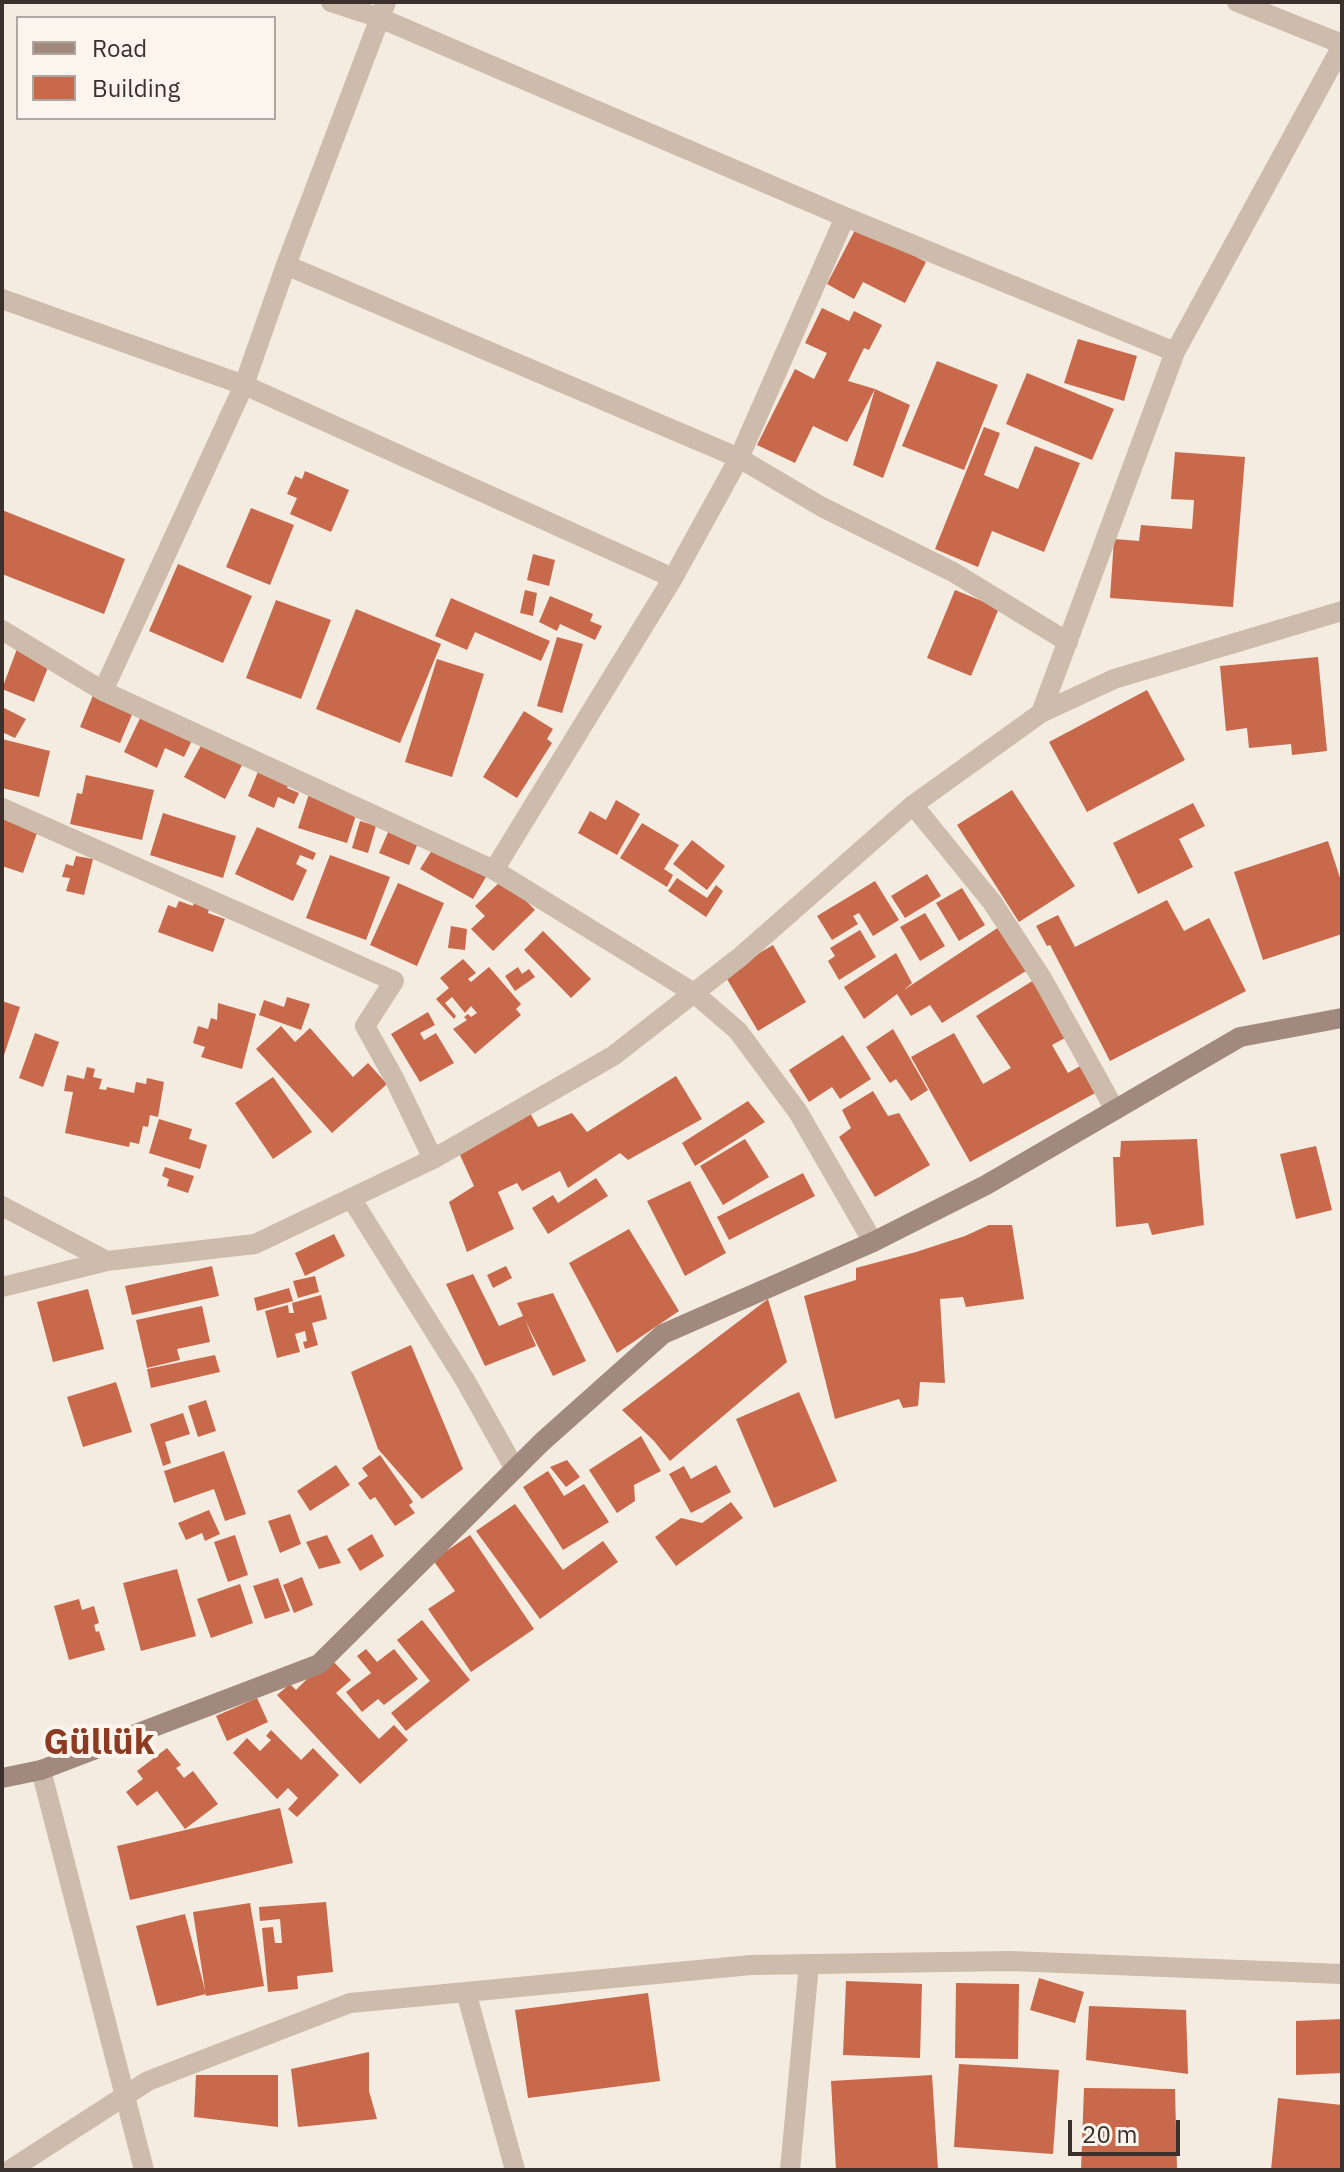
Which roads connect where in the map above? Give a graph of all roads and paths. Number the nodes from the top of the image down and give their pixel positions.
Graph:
1 (331, 2) edge
2 (1237, 2) edge
3 (383, 10) edge
4 (1342, 45) edge
5 (845, 217) junction
6 (286, 265) junction
7 (2, 299) edge
8 (1175, 352) junction
9 (244, 385) junction
10 (739, 458) junction
11 (673, 578) junction
12 (1342, 611) edge
13 (2, 630) edge
14 (1068, 642) junction
15 (103, 691) junction
16 (1041, 713) junction
17 (913, 805) junction
18 (2, 808) edge
19 (494, 870) junction
20 (694, 993) junction
21 (1342, 1018) edge
22 (1115, 1110) junction
23 (433, 1159) junction
24 (351, 1198) junction
25 (2, 1206) edge
26 (873, 1242) junction
27 (107, 1261) junction
28 (2, 1287) edge
29 (515, 1469) junction
30 (41, 1770) junction
31 (2, 1778) edge
32 (809, 1964) junction
33 (1342, 1974) edge
34 (466, 1992) junction
35 (124, 2097) junction
36 (10, 2170) edge
37 (144, 2170) edge
38 (515, 2170) edge
39 (790, 2170) edge

1 - 3 street
2 - 4 street
3 - 5 street
3 - 6 street
4 - 8 street
5 - 8 street
5 - 10 street
6 - 9 street
6 - 10 street
7 - 9 street
8 - 14 street
9 - 11 street
9 - 15 street
10 - 11 street
10 - 14 street
11 - 19 street
12 - 16 street
13 - 15 street
14 - 16 street
15 - 19 street
16 - 17 street
17 - 20 street
17 - 22 street
18 - 23 street
19 - 20 street
20 - 23 street
20 - 26 street
21 - 22 street
22 - 26 street
23 - 24 street
24 - 27 street
24 - 29 street
25 - 27 street
26 - 29 street
27 - 28 street
29 - 30 street
30 - 31 street
30 - 35 street
32 - 33 street
32 - 34 street
32 - 39 street
34 - 35 street
34 - 38 street
35 - 36 street
35 - 37 street

